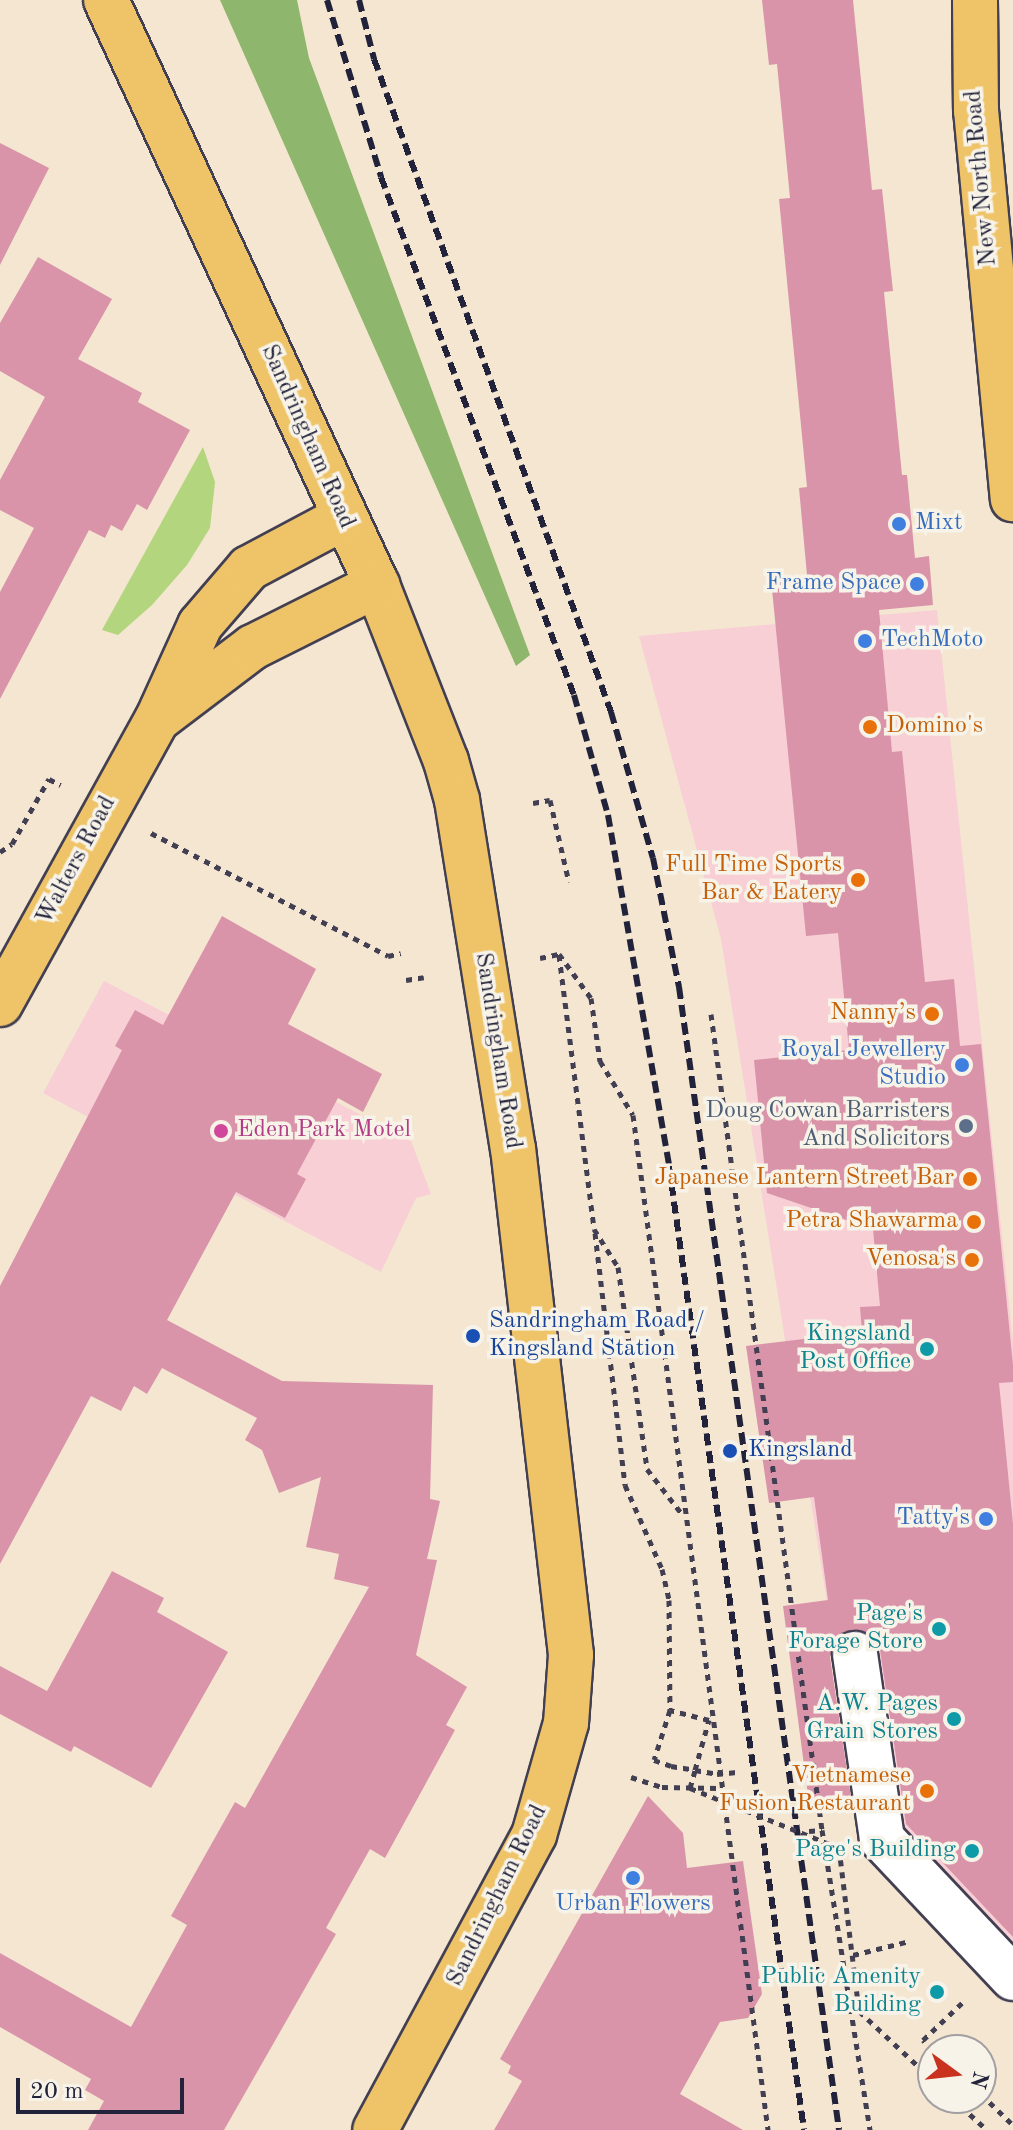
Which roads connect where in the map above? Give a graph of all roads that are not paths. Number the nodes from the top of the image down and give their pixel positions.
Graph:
1 (106, 0) edge
2 (975, 0) edge
3 (1013, 499) edge
4 (343, 518) junction
5 (377, 585) junction
6 (157, 720) junction
7 (0, 1004) edge
8 (855, 1654) dead end
9 (1013, 1978) edge
10 (375, 2130) edge

1 - 4 main road, Sandringham Road
2 - 3 main road, New North Road
4 - 5 main road, Sandringham Road
4 - 6 main road, Walters Road
5 - 6 main road, Walters Road
5 - 10 main road, Sandringham Road
6 - 7 main road, Walters Road
8 - 9 lane

